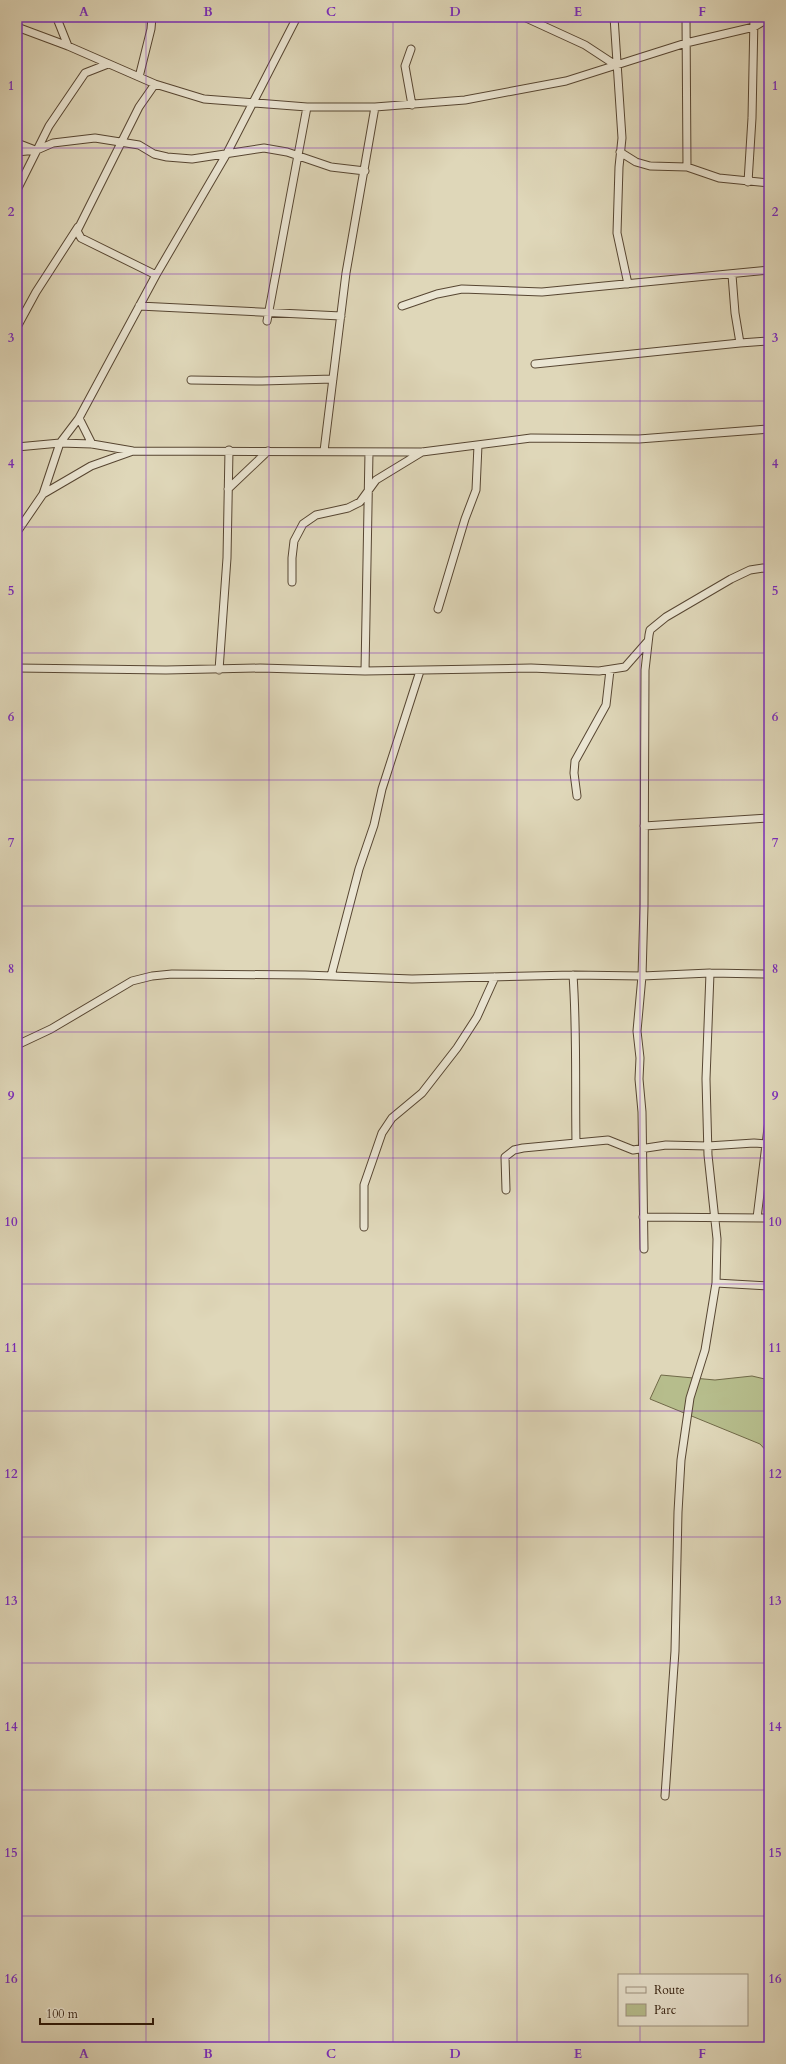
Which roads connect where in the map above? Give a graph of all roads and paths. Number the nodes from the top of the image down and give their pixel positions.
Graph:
1 (58, 17) edge
2 (152, 17) edge
3 (296, 17) edge
4 (524, 17) edge
5 (614, 17) edge
6 (686, 17) edge
7 (754, 17) edge
8 (769, 18) edge
9 (17, 27) edge
10 (754, 27) junction
11 (686, 43) junction
12 (68, 46) junction
13 (411, 49) dead end
14 (108, 64) junction
15 (616, 66) junction
16 (139, 77) junction
17 (155, 84) junction
18 (254, 103) junction
19 (412, 105) junction
20 (307, 107) junction
21 (375, 107) junction
22 (122, 141) junction
23 (17, 143) edge
24 (37, 150) junction
25 (17, 152) edge
26 (620, 152) junction
27 (226, 155) junction
28 (298, 156) junction
29 (687, 167) junction
30 (365, 171) junction
31 (748, 182) junction
32 (769, 183) edge
33 (17, 190) edge
34 (78, 227) junction
35 (769, 270) edge
36 (156, 275) junction
37 (732, 275) junction
38 (628, 284) junction
39 (139, 306) junction
40 (402, 306) dead end
41 (268, 313) junction
42 (341, 316) junction
43 (267, 322) dead end
44 (17, 327) edge
45 (769, 341) edge
46 (740, 344) junction
47 (535, 364) dead end
48 (333, 379) junction
49 (191, 380) dead end
50 (79, 418) junction
51 (769, 429) edge
52 (60, 443) junction
53 (92, 444) junction
54 (478, 445) junction
55 (17, 447) edge
56 (230, 450) junction
57 (268, 450) junction
58 (133, 451) junction
59 (324, 451) junction
60 (369, 452) junction
61 (422, 452) junction
62 (228, 489) junction
63 (368, 490) junction
64 (43, 494) junction
65 (17, 532) edge
66 (769, 569) edge
67 (292, 582) dead end
68 (438, 609) dead end
69 (648, 642) junction
70 (17, 668) edge
71 (219, 670) junction
72 (610, 670) junction
73 (365, 671) junction
74 (420, 671) junction
75 (577, 796) dead end
76 (769, 818) edge
77 (644, 826) junction
78 (710, 973) junction
79 (769, 974) edge
80 (573, 975) junction
81 (331, 976) junction
82 (642, 976) junction
83 (495, 977) junction
84 (17, 1045) edge
85 (769, 1120) edge
86 (576, 1143) junction
87 (767, 1143) edge
88 (708, 1146) junction
89 (642, 1148) junction
90 (506, 1190) dead end
91 (643, 1217) junction
92 (715, 1218) junction
93 (757, 1218) junction
94 (769, 1218) edge
95 (364, 1227) dead end
96 (644, 1249) dead end
97 (716, 1283) junction
98 (769, 1286) edge
99 (665, 1796) dead end

1 - 12 street
2 - 16 street
3 - 18 street
4 - 15 street
5 - 15 street
6 - 11 street
7 - 10 street
8 - 10 street
9 - 12 street
10 - 11 street
10 - 31 street
11 - 15 street
11 - 29 street
12 - 14 street
13 - 19 street
14 - 16 street
14 - 24 street
15 - 19 street
15 - 26 street
16 - 17 street
17 - 18 street
17 - 22 street
18 - 20 street
18 - 27 street
19 - 21 street
20 - 21 street
20 - 28 street
21 - 30 street
22 - 24 street
22 - 27 street
22 - 34 street
23 - 24 street
24 - 25 street
24 - 33 street
26 - 29 street
26 - 38 street
27 - 28 street
27 - 36 street
28 - 30 street
28 - 41 street
29 - 31 street
30 - 42 street
31 - 32 street
34 - 36 street
34 - 44 street
35 - 37 street
36 - 39 street
37 - 38 street
37 - 46 street
38 - 40 street
39 - 41 street
39 - 50 street
41 - 42 street
41 - 43 street
42 - 48 street
45 - 46 street
46 - 47 street
48 - 49 street
48 - 59 street
50 - 52 street
50 - 53 street
51 - 54 street
52 - 53 street
52 - 55 street
52 - 64 street
53 - 58 street
54 - 61 street
54 - 68 street
56 - 57 street
56 - 58 street
56 - 62 street
57 - 59 street
57 - 62 street
58 - 64 street
59 - 60 street
60 - 61 street
60 - 63 street
61 - 63 street
62 - 71 street
63 - 67 street
63 - 73 street
64 - 65 street
66 - 69 street
69 - 72 street
69 - 77 street
70 - 71 street
71 - 73 street
72 - 74 street
72 - 75 street
73 - 74 street
74 - 81 street
76 - 77 street
77 - 82 street
78 - 79 street
78 - 82 street
78 - 88 street
80 - 82 street
80 - 83 street
80 - 86 street
81 - 83 street
81 - 84 street
82 - 89 street
83 - 95 street
85 - 87 street
86 - 89 street
86 - 90 street
87 - 88 street
87 - 93 street
88 - 89 street
88 - 92 street
89 - 91 street
91 - 92 street
91 - 96 street
92 - 93 street
92 - 97 street
93 - 94 street
97 - 98 street
97 - 99 street

